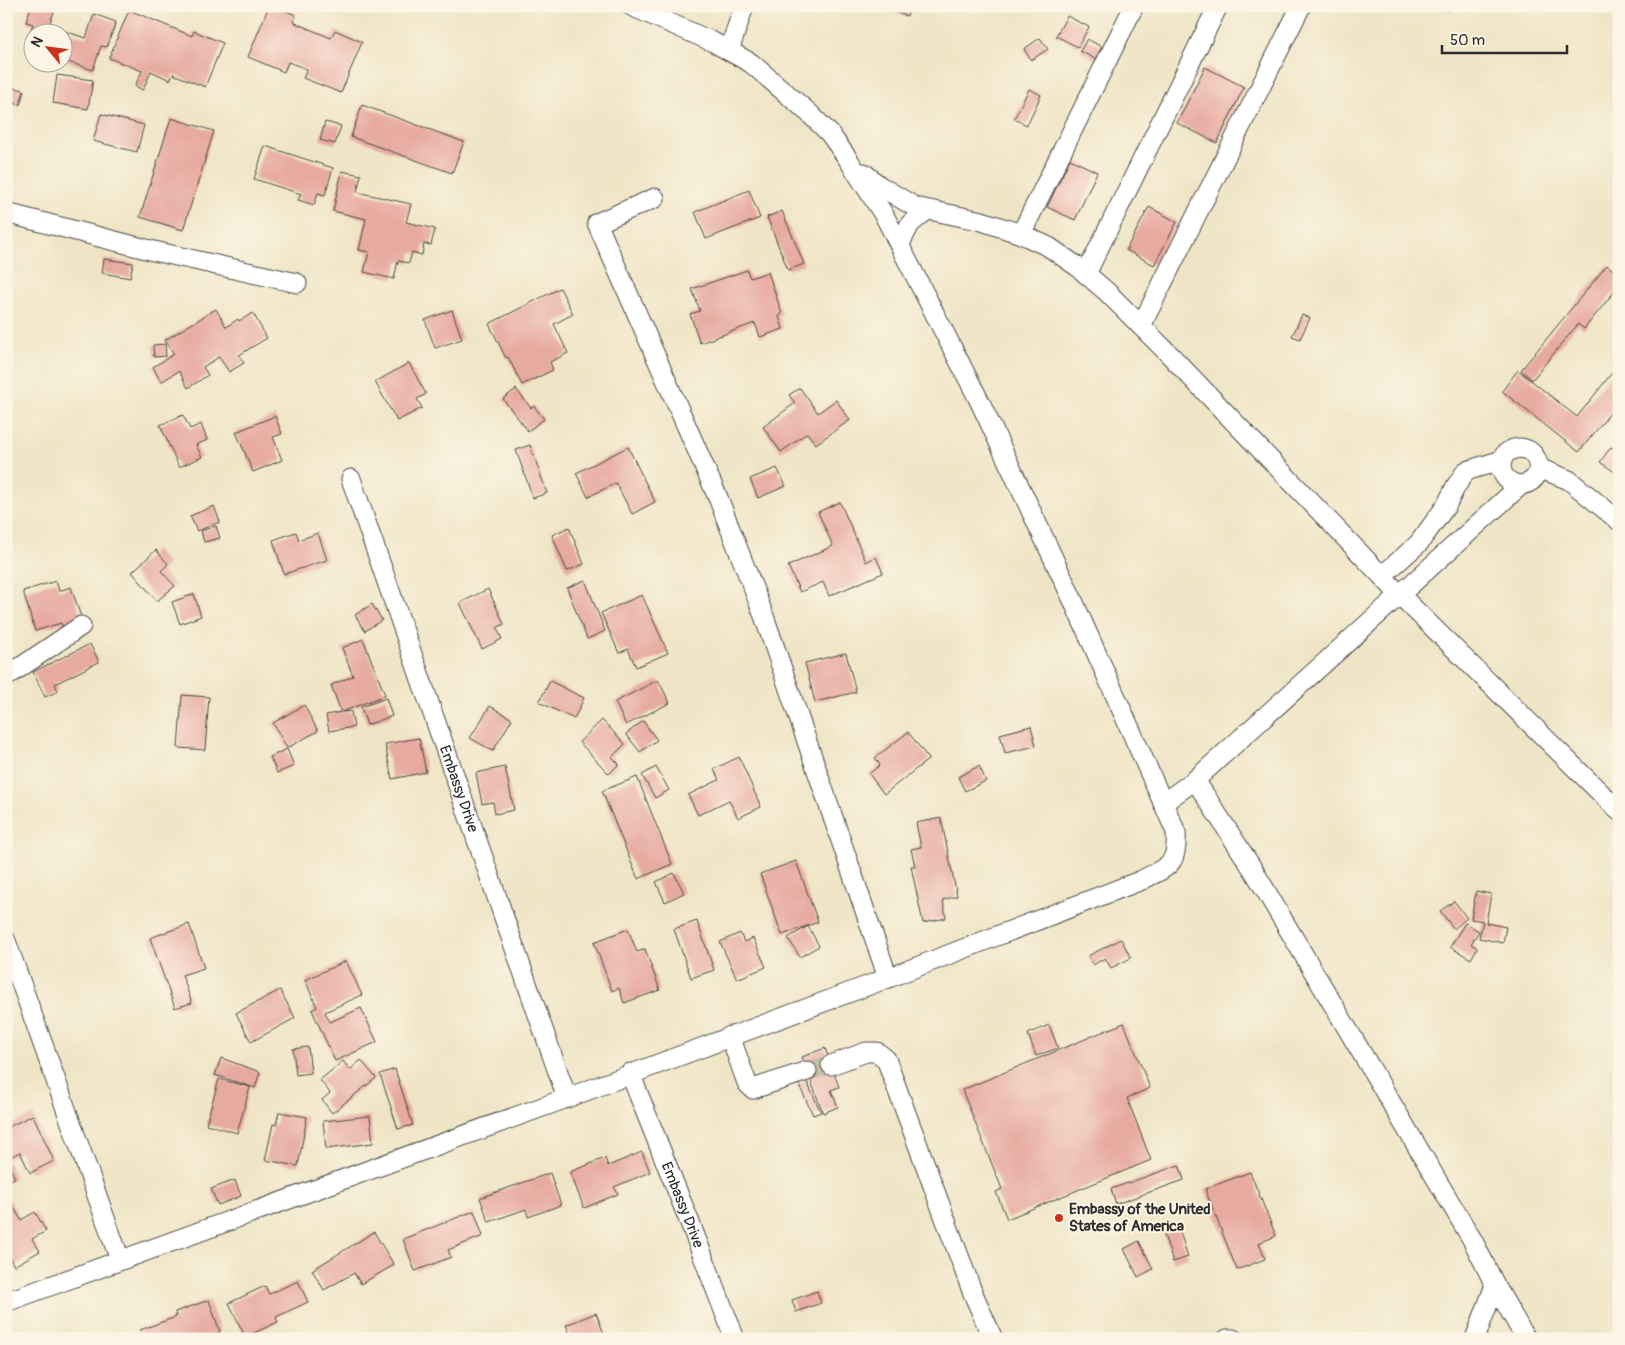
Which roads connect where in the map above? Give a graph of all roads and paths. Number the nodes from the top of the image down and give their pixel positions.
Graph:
1 (631, 6) edge
2 (744, 6) edge
3 (1134, 6) edge
4 (1218, 6) edge
5 (1301, 6) edge
6 (729, 51) junction
7 (848, 159) junction
8 (655, 198) dead end
9 (927, 210) junction
10 (6, 213) edge
11 (1021, 234) junction
12 (900, 244) junction
13 (1086, 274) junction
14 (297, 283) dead end
15 (1142, 326) junction
16 (1502, 460) junction
17 (1539, 468) junction
18 (351, 479) dead end
19 (1521, 485) junction
20 (1619, 521) edge
21 (1382, 576) junction
22 (1400, 595) junction
23 (81, 626) dead end
24 (6, 677) edge
25 (1195, 780) junction
26 (1162, 803) junction
27 (1619, 811) edge
28 (6, 941) edge
29 (888, 978) junction
30 (730, 1036) junction
31 (831, 1065) tunnel mouth
32 (807, 1071) tunnel mouth
33 (630, 1073) junction
34 (567, 1098) junction
35 (120, 1260) junction
36 (1495, 1285) junction
37 (6, 1302) edge
38 (735, 1339) edge
39 (993, 1339) edge
40 (1227, 1339) edge
41 (1233, 1339) edge
42 (1475, 1339) edge
43 (1526, 1339) edge

1 - 6 street
2 - 6 street
3 - 11 street
4 - 13 street
5 - 15 street
6 - 7 street
7 - 9 street
7 - 12 street
8 - 29 street
9 - 11 street
9 - 12 street
10 - 14 street
11 - 13 street
12 - 26 street
13 - 15 street
15 - 21 street
16 - 17 street
16 - 19 street
16 - 21 street
17 - 19 street
17 - 20 street
18 - 34 street, Embassy Drive
19 - 22 street
21 - 22 street
22 - 25 street
22 - 27 street
23 - 24 street
25 - 26 street
25 - 36 street
26 - 29 street
28 - 35 street
29 - 30 street
30 - 32 street
30 - 33 street
31 - 39 street
33 - 34 street
33 - 38 street, Embassy Drive
34 - 35 street
35 - 37 street
36 - 42 street
36 - 43 street
40 - 41 street

